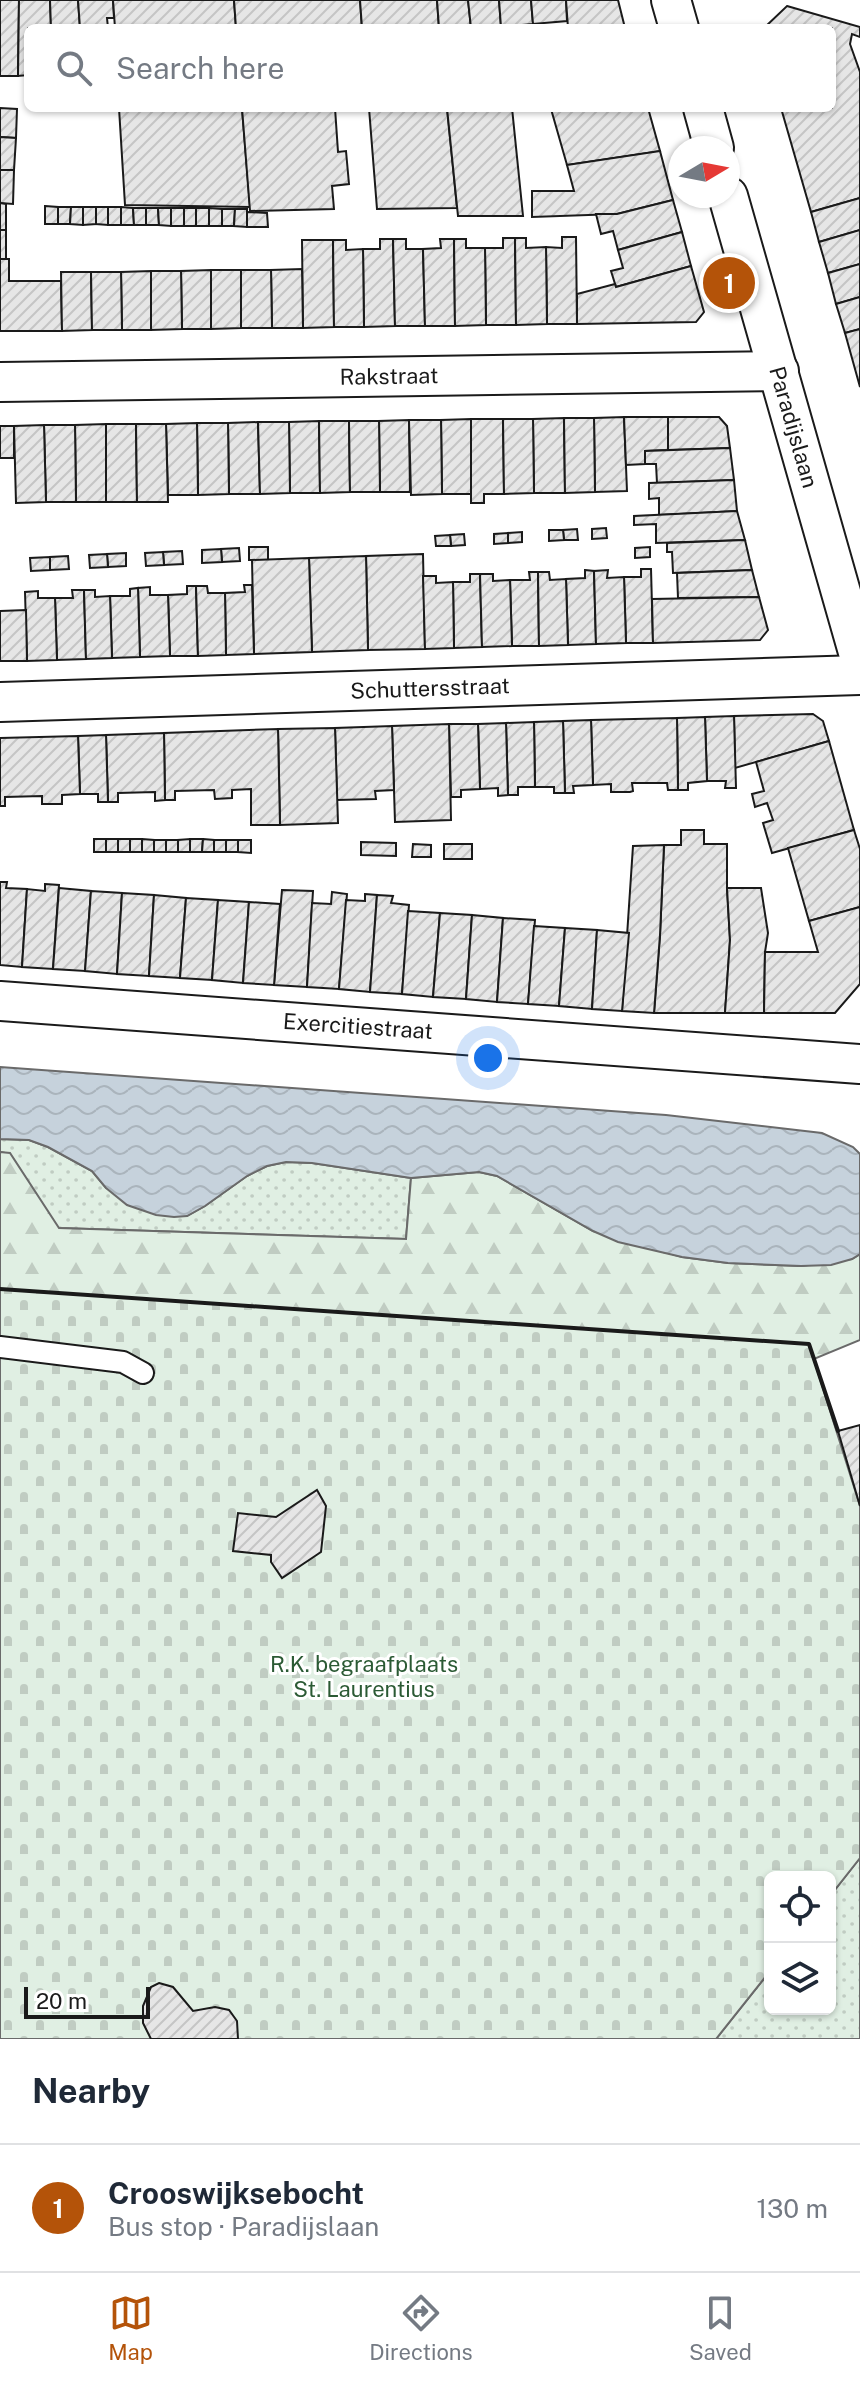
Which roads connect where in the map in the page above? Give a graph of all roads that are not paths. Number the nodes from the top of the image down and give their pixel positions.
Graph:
1 (671, 0) edge
2 (678, 24) edge
3 (704, 112) edge
4 (711, 136) edge
5 (731, 208) edge
6 (779, 371) junction
7 (0, 382) edge
8 (860, 659) edge
9 (860, 675) edge
10 (0, 702) edge
11 (0, 1001) edge
12 (860, 1064) edge
13 (0, 1347) edge
14 (143, 1373) dead end

1 - 2 street
3 - 4 street
5 - 6 street, Paradijslaan
6 - 7 street, Rakstraat
6 - 8 street, Paradijslaan
9 - 10 street, Schuttersstraat
11 - 12 street, Exercitiestraat
13 - 14 lane

